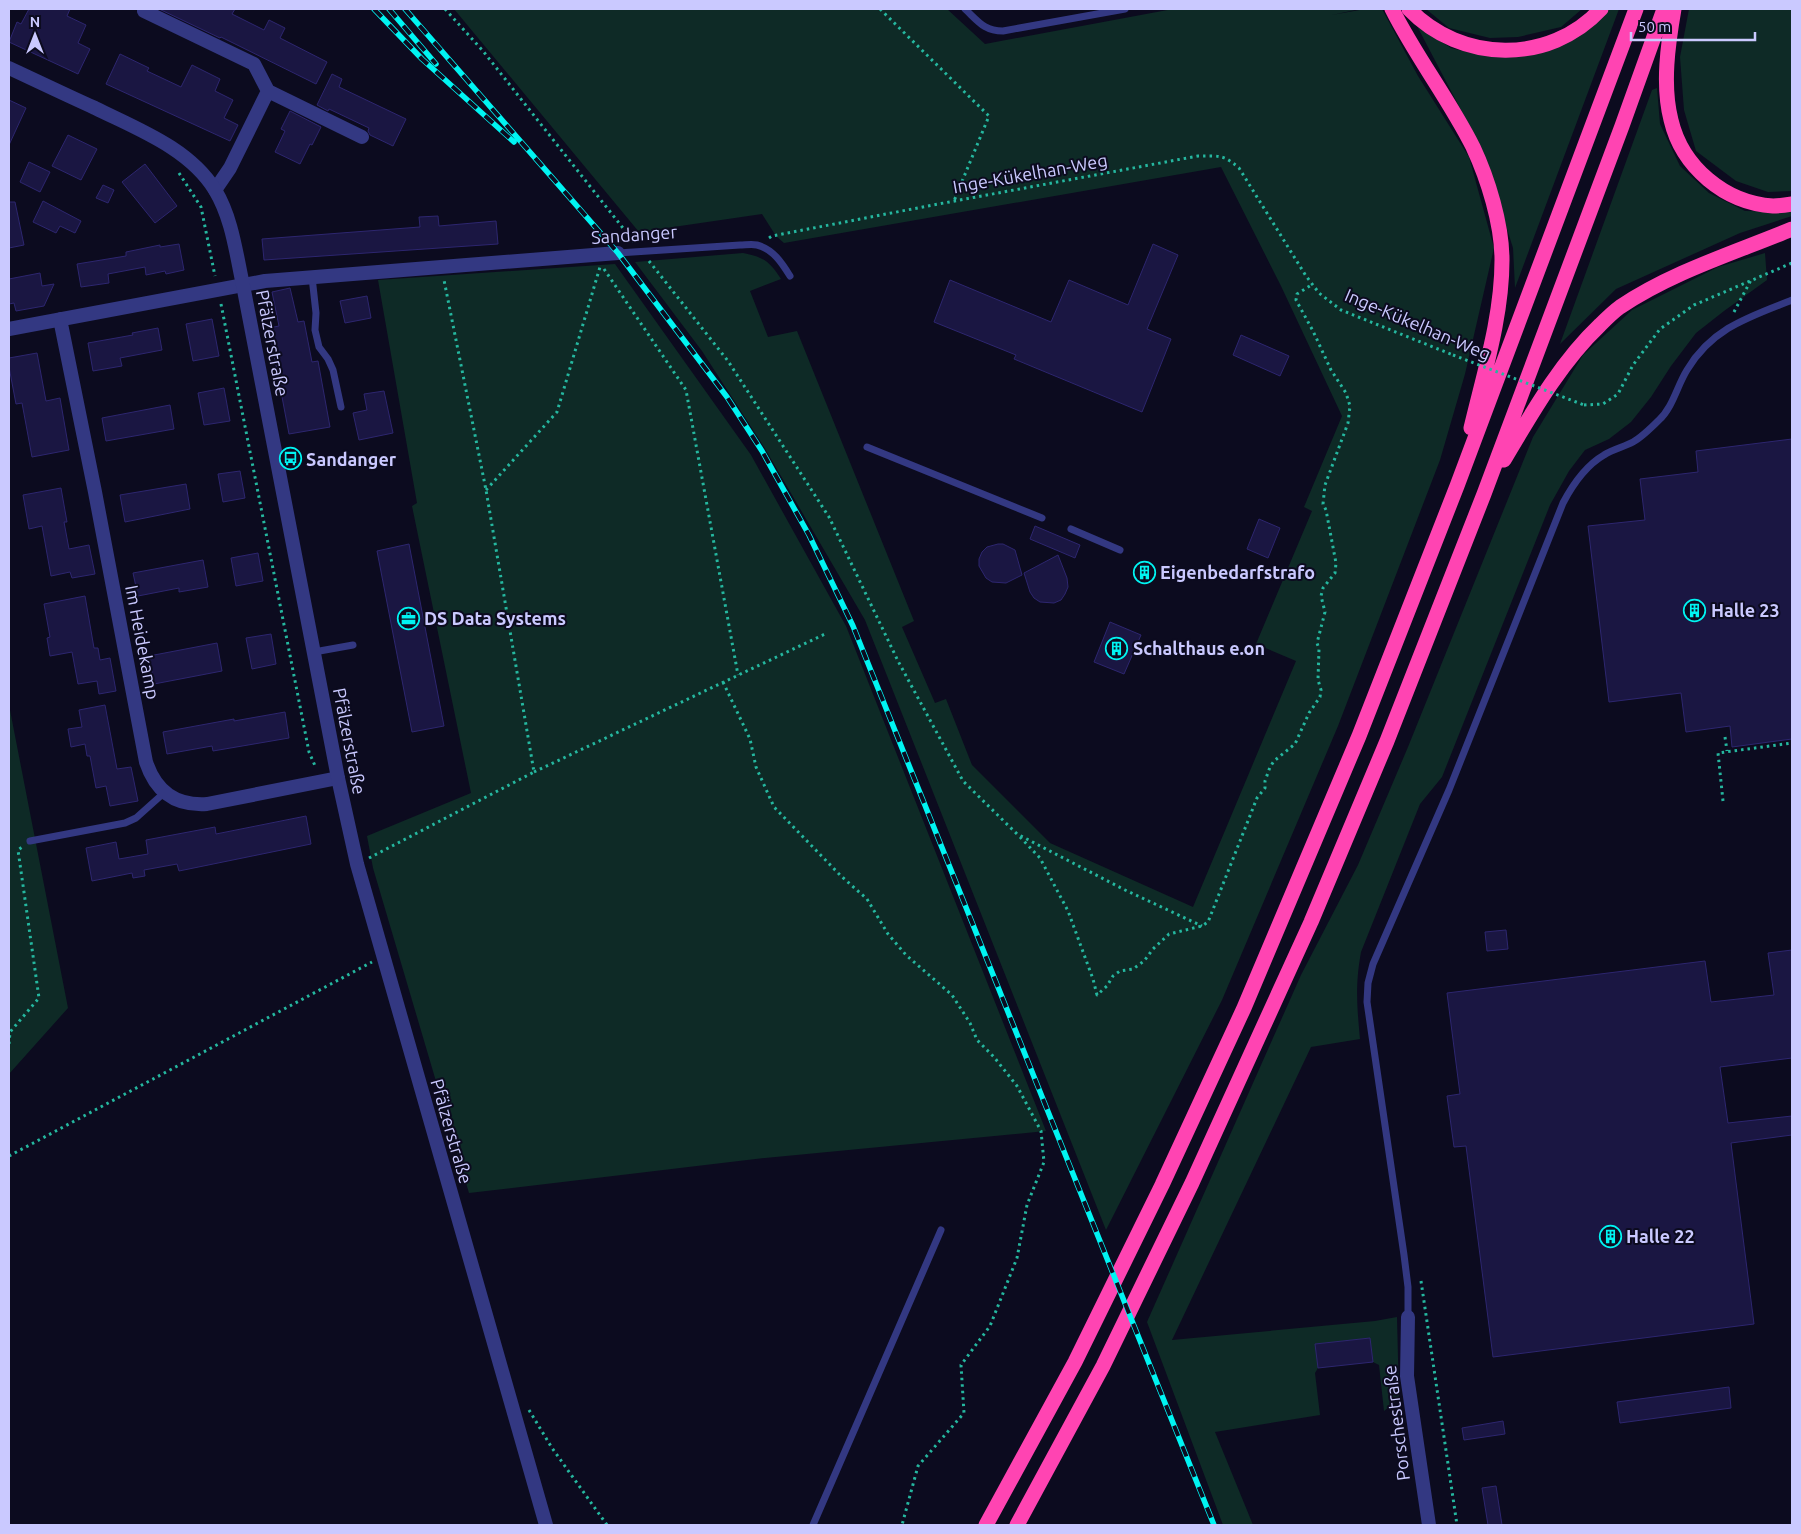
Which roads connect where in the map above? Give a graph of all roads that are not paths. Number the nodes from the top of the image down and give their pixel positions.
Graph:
1 (965, 9) edge
2 (1126, 9) edge
3 (1392, 9) edge
4 (1409, 9) edge
5 (1601, 9) edge
6 (1636, 9) edge
7 (1664, 9) edge
8 (1674, 9) edge
9 (144, 12) dead end
10 (9, 68) edge
11 (268, 91) junction
12 (362, 137) dead end
13 (215, 190) junction
14 (1792, 204) edge
15 (1792, 229) edge
16 (618, 254) joint
17 (790, 276) dead end
18 (312, 277) junction
19 (243, 284) junction
20 (1792, 300) edge
21 (60, 319) junction
22 (9, 329) edge
23 (342, 407) dead end
24 (867, 447) dead end
25 (1457, 486) junction
26 (1484, 494) junction
27 (1042, 518) dead end
28 (1071, 530) dead end
29 (1120, 550) dead end
30 (353, 645) dead end
31 (314, 652) junction
32 (338, 778) junction
33 (165, 792) junction
34 (30, 841) road end
35 (941, 1230) dead end
36 (1408, 1317) joint
37 (546, 1525) edge
38 (813, 1525) edge
39 (986, 1525) edge
40 (1018, 1525) edge
41 (1429, 1525) edge

1 - 2 lane
3 - 25 highway
4 - 5 highway
6 - 25 highway
7 - 26 highway
8 - 14 highway
9 - 11 street
10 - 13 street, Pfälzerstraße
11 - 12 street
11 - 13 street
13 - 19 street, Pfälzerstraße
15 - 26 highway
16 - 17 lane, Sandanger
16 - 18 street, Sandanger
18 - 19 street, Sandanger
18 - 23 lane
19 - 21 street, Sandanger
19 - 31 street, Pfälzerstraße
20 - 36 lane
21 - 22 street, Sandanger
21 - 33 street, Im Heidekamp
24 - 27 lane
25 - 39 highway
26 - 40 highway
28 - 29 lane
30 - 31 lane
31 - 32 street, Pfälzerstraße
32 - 33 street, Im Heidekamp
32 - 37 street, Pfälzerstraße
33 - 34 lane
35 - 38 lane
36 - 41 street, Porschestraße

